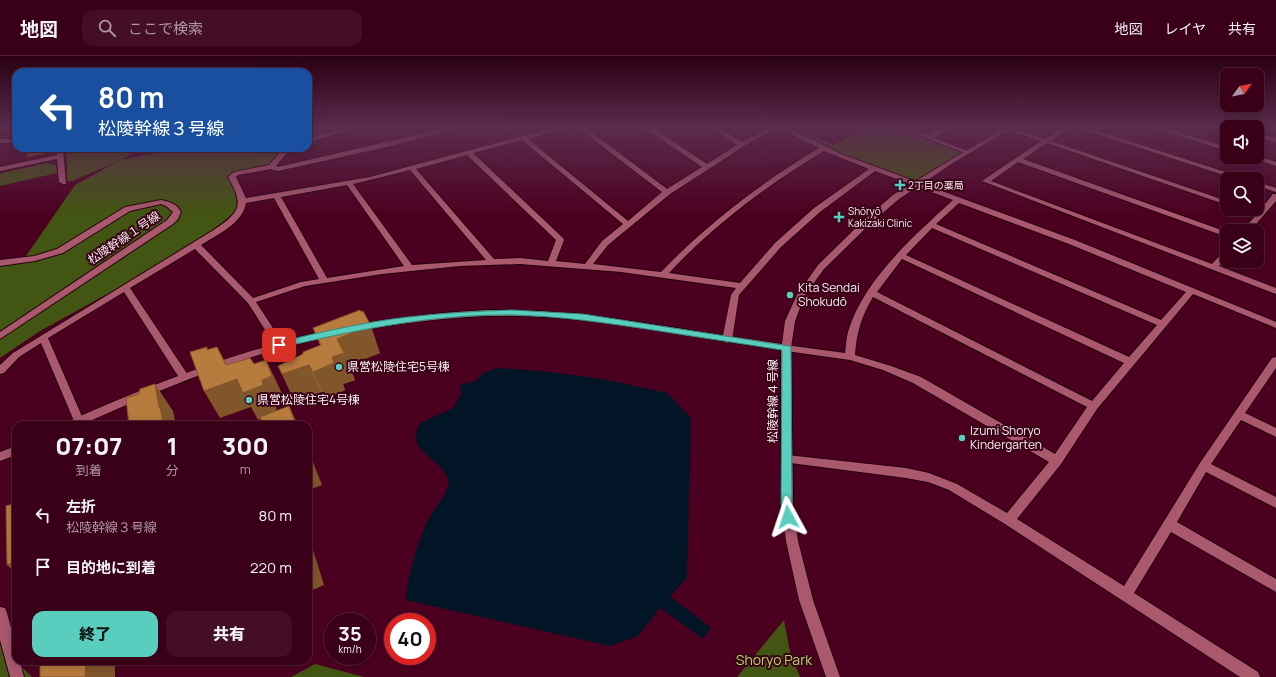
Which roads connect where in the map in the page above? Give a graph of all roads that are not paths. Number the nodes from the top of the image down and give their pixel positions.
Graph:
1 (45, 156) edge
2 (60, 156) edge
3 (281, 156) edge
4 (339, 156) edge
5 (458, 156) edge
6 (472, 156) edge
7 (545, 156) edge
8 (619, 156) edge
9 (691, 156) edge
10 (723, 156) edge
11 (811, 156) edge
12 (844, 156) edge
13 (961, 156) edge
14 (1024, 156) edge
15 (1087, 156) edge
16 (1170, 156) edge
17 (1018, 160) junction
18 (1264, 160) edge
19 (1276, 164) edge
20 (706, 166) junction
21 (271, 167) junction
22 (0, 168) edge
23 (412, 168) junction
24 (874, 168) junction
25 (1221, 172) edge
26 (63, 182) dead end
27 (348, 183) junction
28 (917, 184) junction
29 (1264, 186) edge
30 (1276, 190) edge
31 (667, 192) junction
32 (276, 195) junction
33 (1276, 196) edge
34 (959, 199) junction
35 (242, 201) junction
36 (1220, 201) edge
37 (1264, 210) edge
38 (1259, 216) edge
39 (627, 224) junction
40 (1252, 224) edge
41 (931, 225) junction
42 (1220, 232) edge
43 (196, 245) junction
44 (902, 256) junction
45 (1220, 260) edge
46 (492, 262) junction
47 (0, 263) edge
48 (550, 263) junction
49 (587, 266) junction
50 (1214, 267) junction
51 (410, 268) junction
52 (663, 275) junction
53 (324, 280) junction
54 (742, 286) junction
55 (126, 288) junction
56 (1192, 290) junction
57 (1276, 291) edge
58 (872, 293) junction
59 (251, 301) junction
60 (1163, 324) junction
61 (1276, 325) edge
62 (349, 329) edge
63 (335, 332) edge
64 (0, 336) edge
65 (43, 337) junction
66 (727, 340) junction
67 (279, 345) junction
68 (786, 348) junction
69 (850, 357) junction
70 (1276, 360) edge
71 (1131, 362) junction
72 (0, 371) edge
73 (1272, 373) edge
74 (184, 377) junction
75 (1094, 406) junction
76 (1239, 415) junction
77 (74, 421) edge
78 (80, 421) edge
79 (1276, 433) edge
80 (12, 452) edge
81 (0, 457) edge
82 (786, 459) junction
83 (1057, 461) junction
84 (1204, 466) junction
85 (1276, 503) edge
86 (1009, 520) junction
87 (1168, 524) junction
88 (1276, 586) edge
89 (1126, 594) junction
90 (0, 612) edge
91 (12, 658) edge
92 (14, 665) edge
93 (17, 677) edge
94 (833, 677) edge
95 (1252, 677) edge

1 - 22 street
2 - 26 street
3 - 21 street
4 - 21 street
5 - 23 street
6 - 48 street
7 - 39 street
8 - 31 street
9 - 20 street
10 - 20 street
11 - 52 street
12 - 24 street
13 - 28 street, 松陵幹線４号線
14 - 17 street
15 - 36 street
16 - 25 street
17 - 42 street
17 - 50 street
18 - 19 street
20 - 31 street
21 - 35 street
23 - 27 street
23 - 46 street
24 - 28 street
24 - 54 street
27 - 32 street
27 - 51 street
28 - 34 street
28 - 68 street, 松陵幹線４号線
29 - 30 street
31 - 39 street
32 - 35 street
32 - 53 street
33 - 37 street
34 - 41 street
34 - 56 street
35 - 43 street
38 - 40 street
39 - 49 street
41 - 44 street
41 - 60 street
43 - 55 street
43 - 59 street
44 - 58 street
44 - 71 street
45 - 50 street
46 - 48 street
46 - 51 street
47 - 64 street, 松陵幹線１号線
48 - 49 street
49 - 52 street
50 - 57 street
51 - 53 street
52 - 54 street
53 - 59 street
54 - 66 street
55 - 65 street
55 - 74 street
56 - 60 street
56 - 61 street
58 - 69 street
58 - 75 street
59 - 67 street
60 - 71 street
62 - 66 street
63 - 67 street
65 - 72 street
65 - 77 street
66 - 68 street
67 - 74 street
68 - 69 street
68 - 82 street, 松陵幹線４号線
69 - 83 street
70 - 73 street
71 - 75 street
73 - 76 street
74 - 78 street
75 - 83 street
76 - 79 street
76 - 84 street
80 - 81 street
82 - 86 street
82 - 94 street, 松陵幹線４号線
83 - 86 street
84 - 85 street
84 - 87 street
86 - 89 street
87 - 88 street
87 - 89 street
89 - 95 street
90 - 91 street
92 - 93 street

